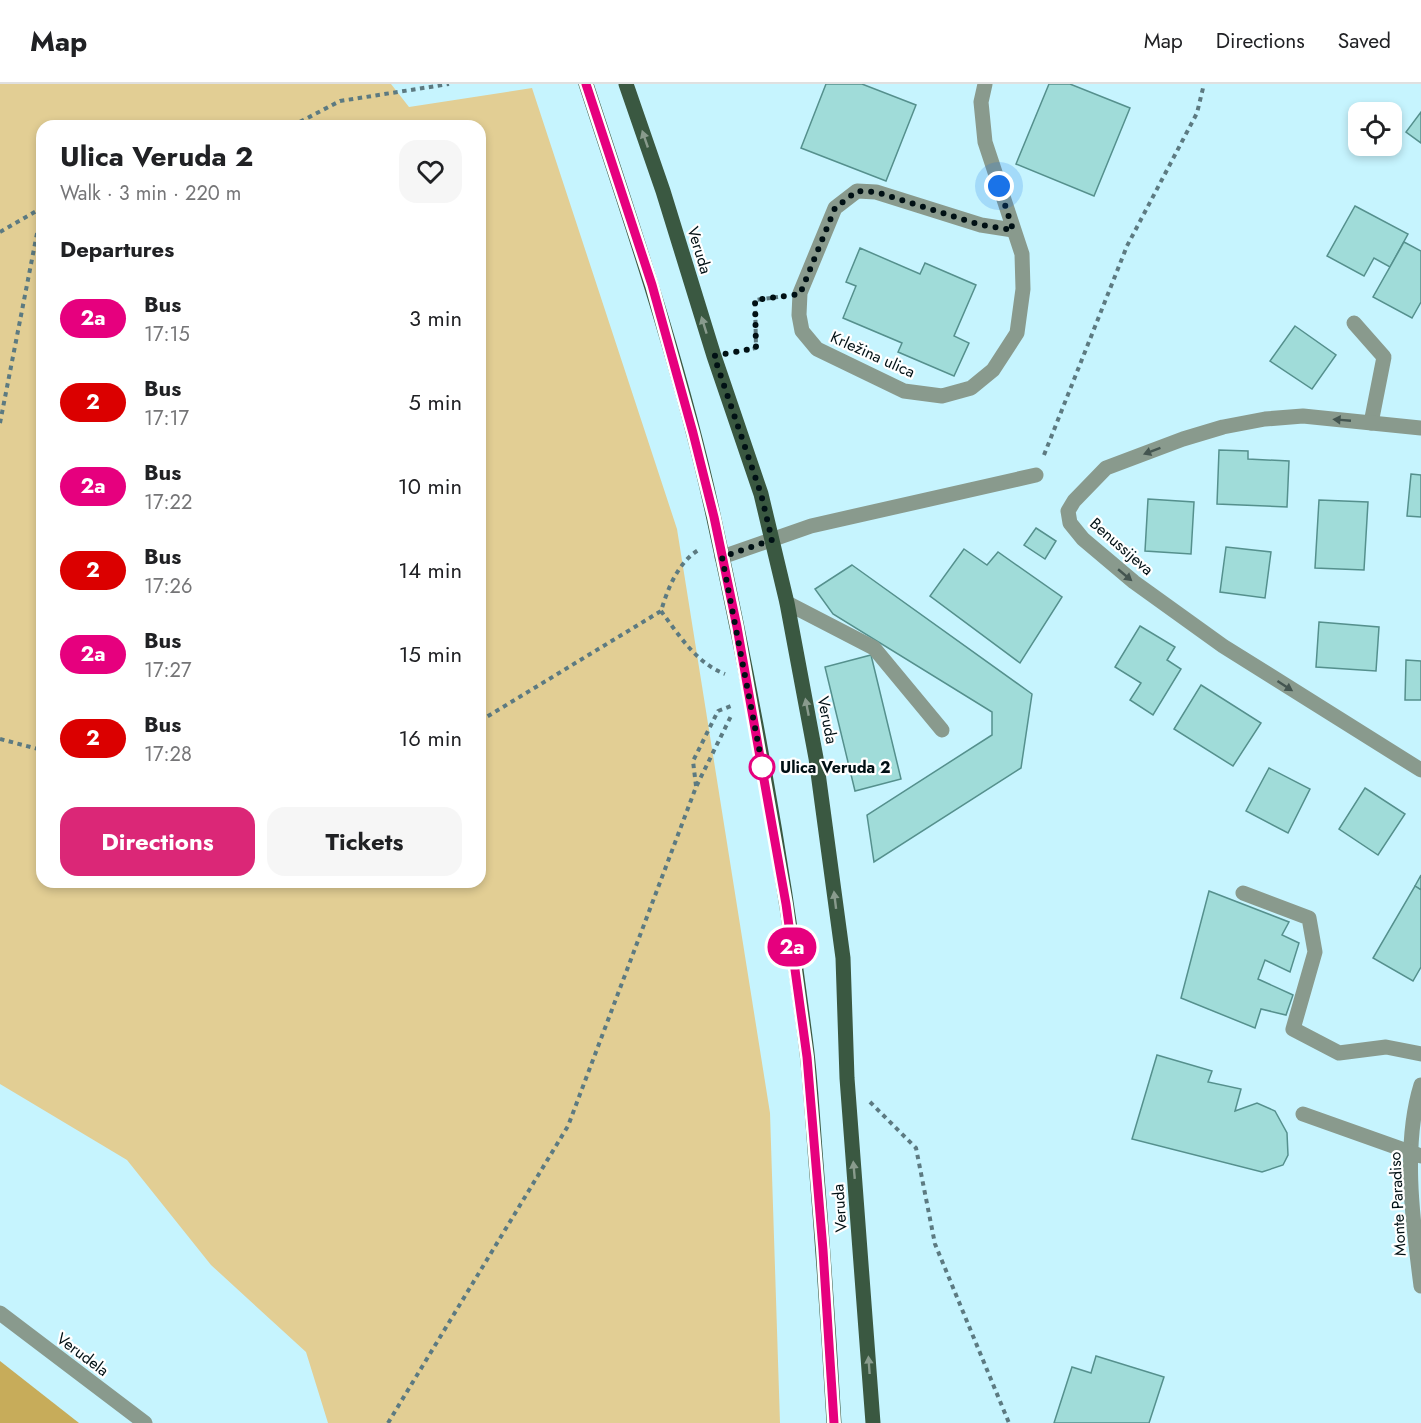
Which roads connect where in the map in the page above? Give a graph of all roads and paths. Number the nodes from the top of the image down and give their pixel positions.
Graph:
1 (449, 84) edge
2 (586, 84) edge
3 (626, 84) edge
4 (985, 84) edge
5 (1204, 84) edge
6 (304, 120) edge
7 (36, 211) edge
8 (1013, 230) junction
9 (0, 232) edge
10 (36, 234) edge
11 (800, 294) junction
12 (1354, 323) dead end
13 (714, 356) junction
14 (0, 423) edge
15 (1371, 423) junction
16 (1421, 428) edge
17 (1036, 475) joint
18 (718, 539) junction
19 (772, 540) junction
20 (722, 557) junction
21 (787, 603) junction
22 (661, 611) junction
23 (747, 684) junction
24 (486, 717) edge
25 (942, 730) dead end
26 (0, 739) edge
27 (36, 748) edge
28 (1421, 770) edge
29 (696, 787) junction
30 (1244, 893) dead end
31 (1421, 1054) edge
32 (847, 1078) junction
33 (1421, 1085) edge
34 (1303, 1114) dead end
35 (1416, 1154) edge
36 (1421, 1286) edge
37 (0, 1313) edge
38 (145, 1423) edge
39 (388, 1423) edge
40 (834, 1423) edge
41 (873, 1423) edge
42 (1009, 1423) edge

1 - 6 path
2 - 18 main road, Veruda
13 -> 3 main road, Veruda
4 - 8 street, Krležina ulica
5 - 17 path
7 - 9 path
8 - 11 street, Krležina ulica
8 - 11 street, Krležina ulica
10 - 14 path
11 - 13 path
12 - 15 street
13 - 19 main road, Veruda
15 - 16 street, Benussijeva
15 -> 28 street, Benussijeva
17 - 19 street
18 - 20 main road, Veruda
18 - 22 path
19 - 20 street
19 - 21 main road, Veruda
20 - 23 main road, Veruda
21 - 25 street
32 -> 21 main road, Veruda
22 - 23 path
22 - 24 path
23 - 40 main road, Veruda
26 - 27 path
29 - 29 path
29 - 39 path
30 - 31 street
41 -> 32 main road, Veruda
32 - 42 path
33 - 35 street, Monte Paradiso
34 - 35 street
35 - 36 street, Monte Paradiso
37 - 38 street, Verudela

